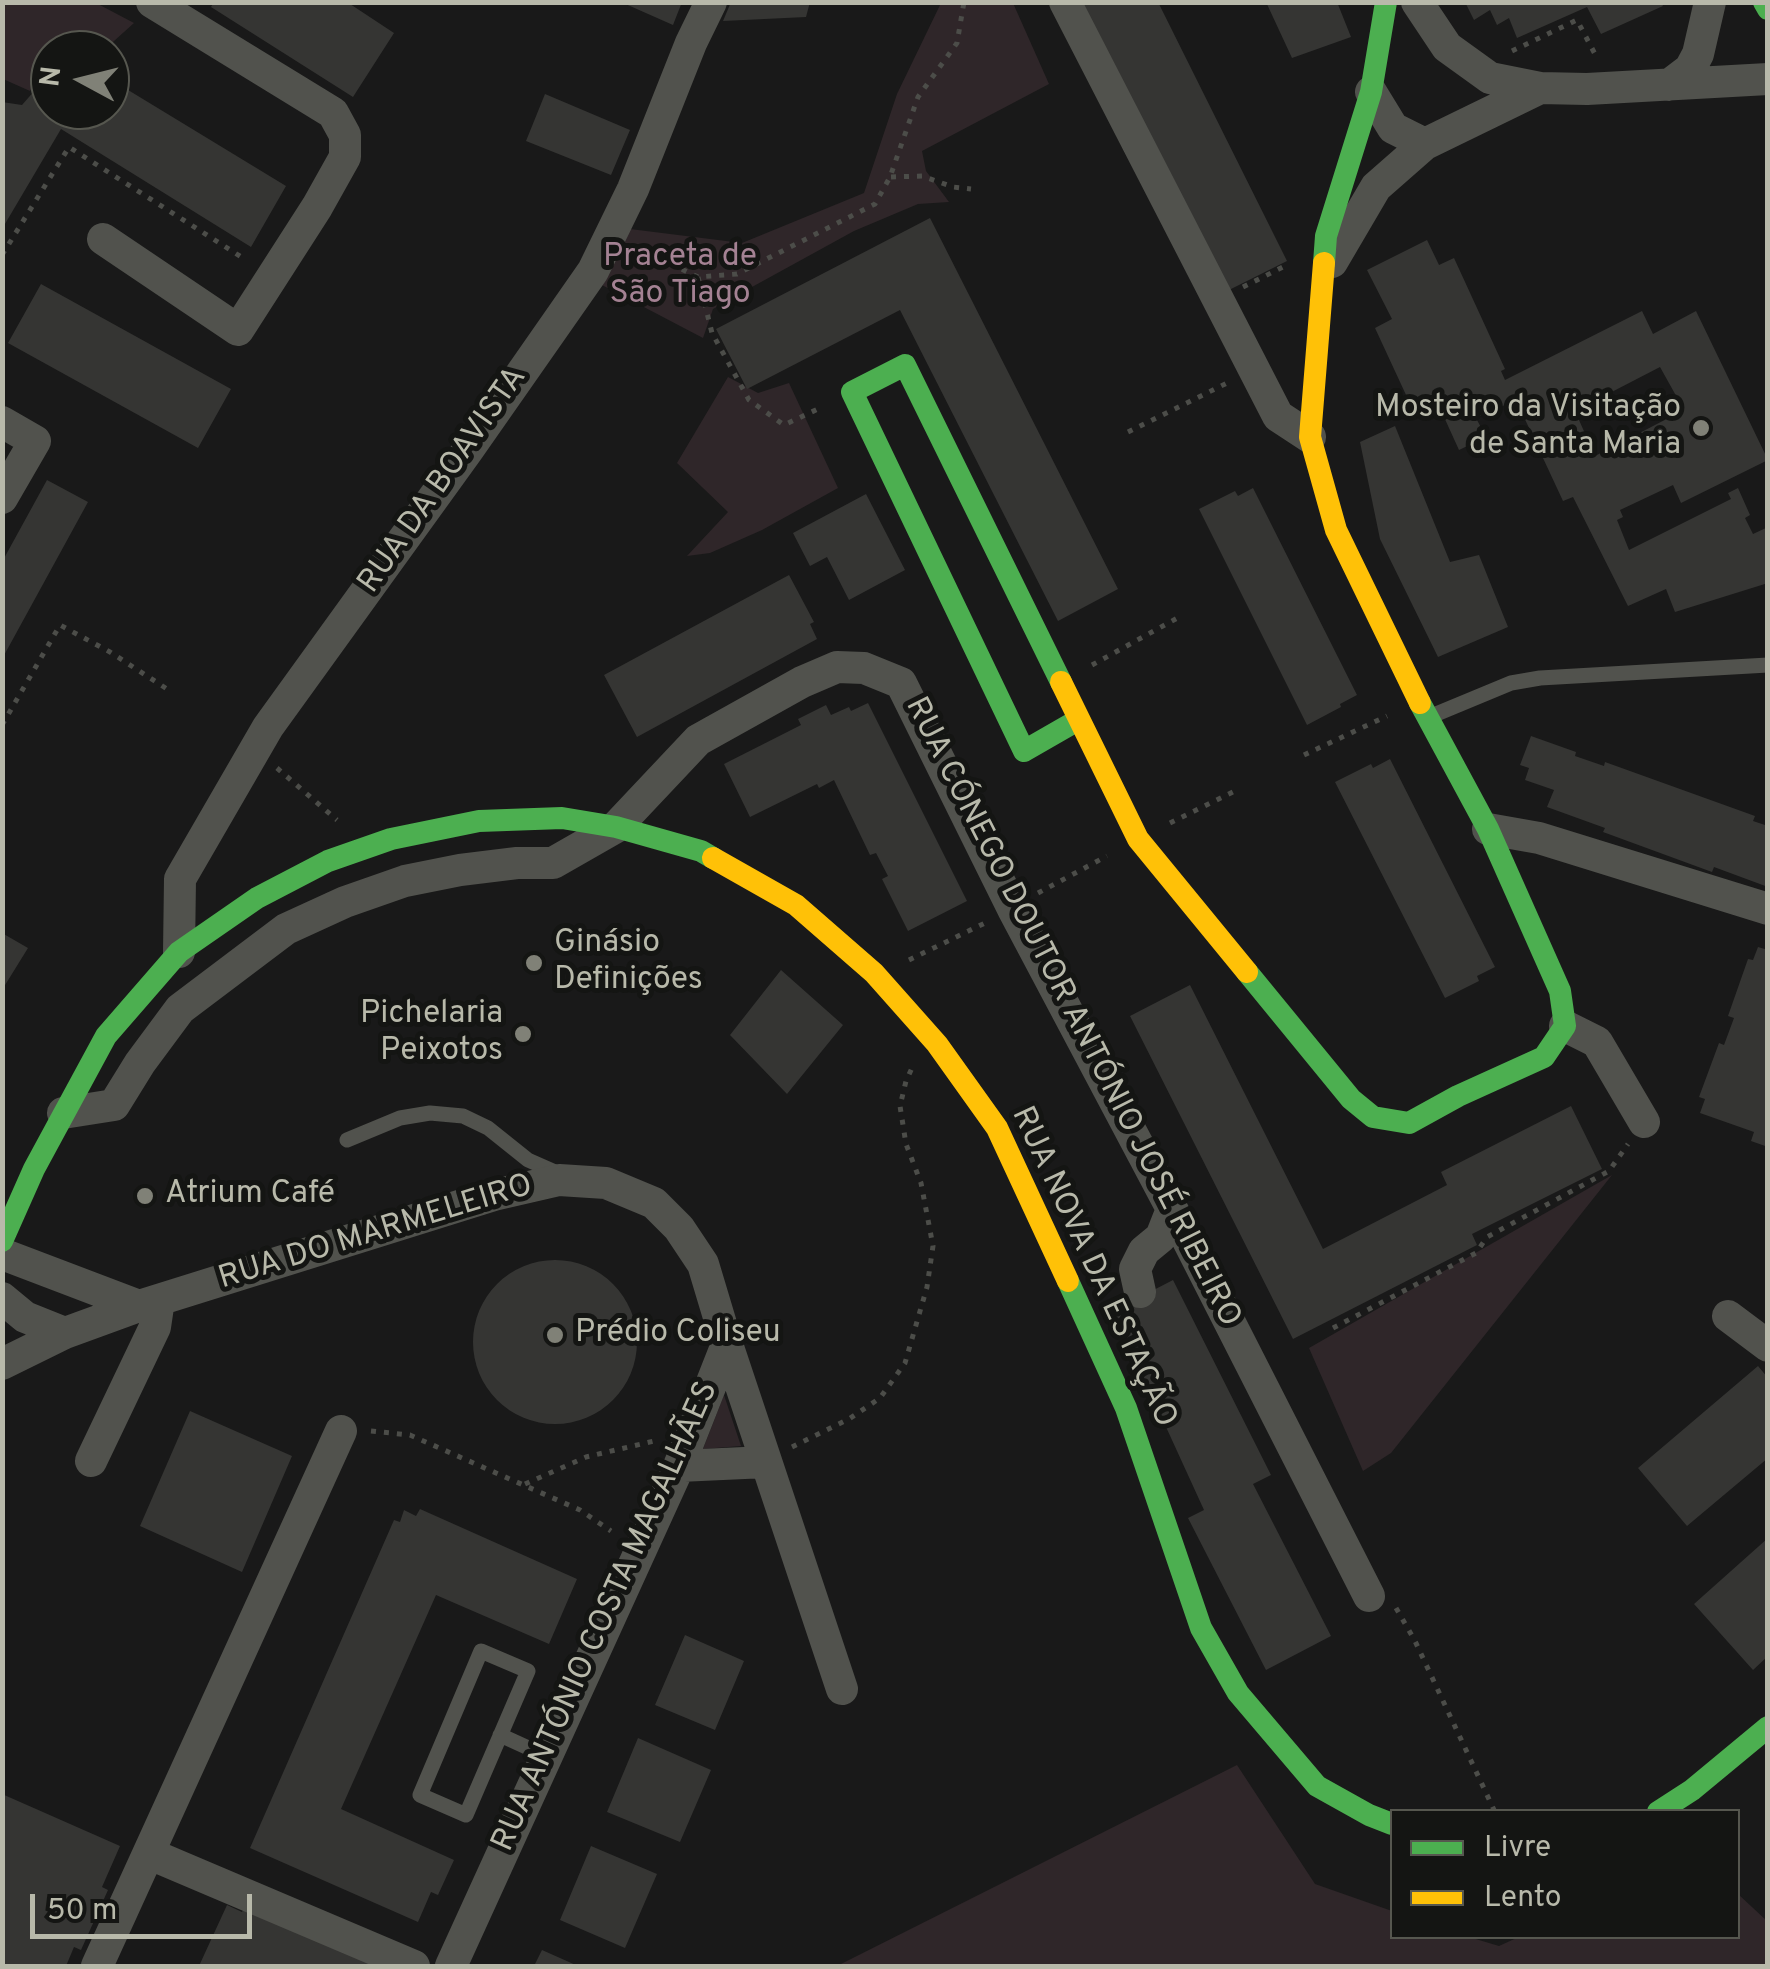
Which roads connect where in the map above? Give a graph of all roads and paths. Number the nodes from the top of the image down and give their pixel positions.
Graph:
1 (152, 2) edge
2 (710, 2) edge
3 (964, 2) edge
4 (1065, 2) edge
5 (1386, 2) edge
6 (1417, 2) edge
7 (1710, 2) edge
8 (1512, 50) dead end
9 (1599, 62) dead end
10 (1768, 80) edge
11 (1669, 85) junction
12 (1540, 88) junction
13 (1371, 92) junction
14 (1426, 144) junction
15 (890, 177) junction
16 (971, 190) dead end
17 (104, 240) dead end
18 (641, 250) dead end
19 (2, 255) edge
20 (252, 264) dead end
21 (1313, 268) junction
22 (698, 278) junction
23 (1232, 292) dead end
24 (1230, 382) dead end
25 (852, 392) junction
26 (2, 422) edge
27 (1128, 432) dead end
28 (1310, 437) junction
29 (2, 498) edge
30 (1181, 616) dead end
31 (1768, 665) edge
32 (1060, 683) junction
33 (167, 689) dead end
34 (1399, 711) dead end
35 (1427, 718) junction
36 (1078, 720) junction
37 (2, 725) edge
38 (1304, 755) dead end
39 (275, 766) dead end
40 (616, 827) junction
41 (1488, 829) junction
42 (350, 831) dead end
43 (1768, 909) edge
44 (988, 922) dead end
45 (179, 952) junction
46 (905, 962) dead end
47 (1566, 1026) junction
48 (916, 1061) dead end
49 (63, 1113) junction
50 (1644, 1122) joint
51 (347, 1140) dead end
52 (574, 1181) junction
53 (1172, 1209) junction
54 (2, 1241) edge
55 (2, 1254) edge
56 (703, 1264) joint
57 (1140, 1292) dead end
58 (2, 1298) edge
59 (149, 1303) junction
60 (1728, 1316) dead end
61 (1333, 1328) dead end
62 (65, 1333) junction
63 (727, 1344) junction
64 (1768, 1346) edge
65 (2, 1364) edge
66 (341, 1431) joint
67 (654, 1441) dead end
68 (91, 1461) dead end
69 (766, 1462) junction
70 (679, 1466) junction
71 (523, 1484) junction
72 (611, 1531) dead end
73 (1384, 1602) joint
74 (842, 1689) dead end
75 (1768, 1727) edge
76 (500, 1736) junction
77 (546, 1756) junction
78 (1493, 1809) edge
79 (1663, 1809) edge
80 (1390, 1823) edge
81 (150, 1854) junction
82 (97, 1966) edge
83 (414, 1966) edge
84 (451, 1966) edge

1 - 17 street
2 - 45 street, RUA DA BOAVISTA
3 - 15 path
4 - 28 street
5 - 13 street
6 - 12 street
7 - 11 street
8 - 9 path
10 - 11 street
11 - 12 street
12 - 14 street
13 - 14 street
13 - 21 street
14 - 21 street
15 - 16 path
15 - 22 path
18 - 22 path
19 - 20 path
21 - 23 path
21 - 28 street
22 - 25 path
24 - 27 path
25 - 32 street
25 - 36 street
26 - 29 street
28 - 35 street
30 - 32 path
31 - 35 lane
32 - 36 street
33 - 37 path
34 - 38 path
35 - 41 street
36 - 47 street
39 - 42 path
40 - 45 street, RUA NOVA DA ESTAÇÃO
40 - 49 street, RUA CÓNEGO DOUTOR ANTÓNIO JOSÉ RIBEIRO
40 - 53 street, RUA CÓNEGO DOUTOR ANTÓNIO JOSÉ RIBEIRO
40 - 80 street, RUA NOVA DA ESTAÇÃO
41 - 43 street
41 - 47 street
44 - 46 path
45 - 49 street, RUA NOVA DA ESTAÇÃO
47 - 50 street
48 - 69 path
49 - 54 street, RUA NOVA DA ESTAÇÃO
50 - 61 path
51 - 52 lane
52 - 56 street, RUA DO MARMELEIRO
52 - 59 street, RUA DO MARMELEIRO
53 - 57 street
53 - 73 street, RUA CÓNEGO DOUTOR ANTÓNIO JOSÉ RIBEIRO
55 - 59 street
56 - 63 street, RUA ANTÓNIO COSTA MAGALHÃES
58 - 62 street
59 - 62 street, RUA DO MARMELEIRO
59 - 68 street
60 - 64 street
62 - 65 street, RUA DO MARMELEIRO
63 - 69 street
63 - 70 street, RUA ANTÓNIO COSTA MAGALHÃES
66 - 71 path
66 - 81 street
67 - 71 path
69 - 70 street
69 - 74 street
70 - 77 street, RUA ANTÓNIO COSTA MAGALHÃES
71 - 72 path
73 - 78 path
75 - 79 street
76 - 76 lane
76 - 77 lane
77 - 84 street, RUA ANTÓNIO COSTA MAGALHÃES
81 - 82 street
81 - 83 street

